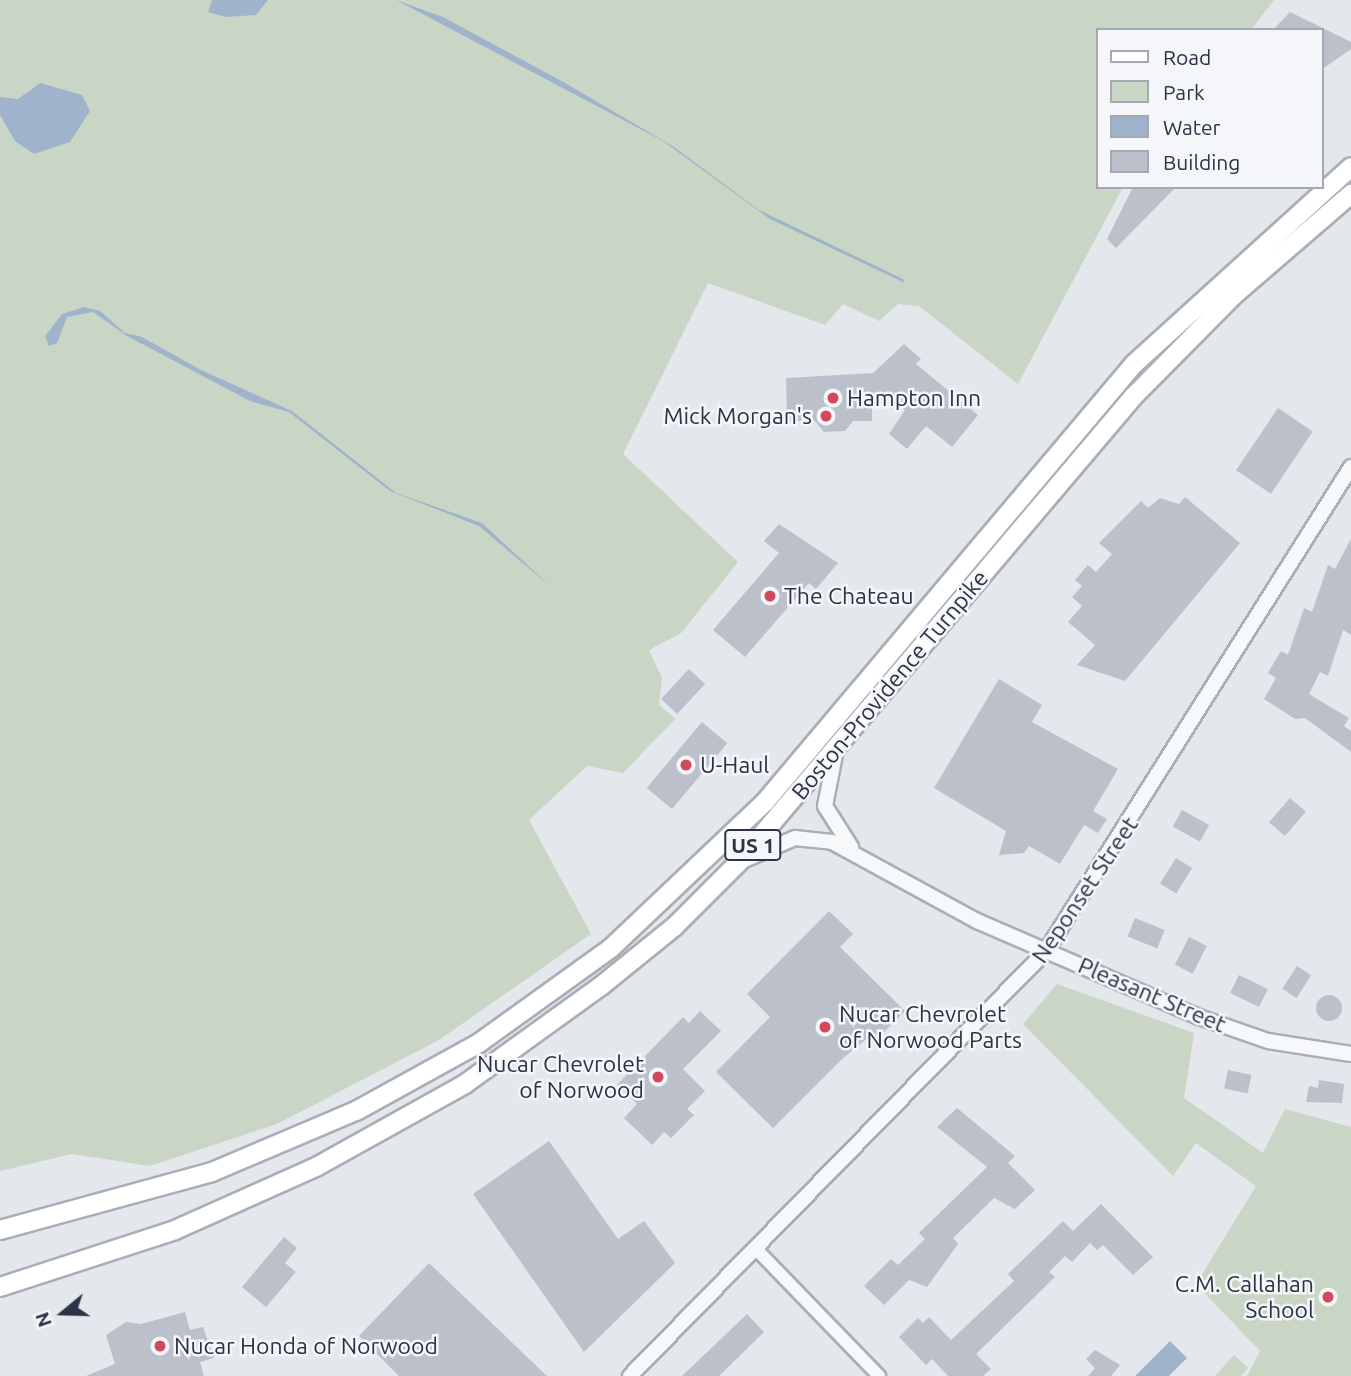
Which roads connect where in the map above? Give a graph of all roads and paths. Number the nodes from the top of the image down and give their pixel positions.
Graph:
1 (1351, 167) edge
2 (1351, 194) edge
3 (1351, 467) edge
4 (836, 750) junction
5 (852, 848) junction
6 (738, 863) junction
7 (1046, 951) junction
8 (1351, 1054) edge
9 (0, 1230) edge
10 (756, 1249) junction
11 (0, 1287) edge
12 (630, 1376) edge
13 (879, 1376) edge

1 - 9 main road, Boston-Providence Turnpike / US 1
2 - 4 main road, Boston-Providence Turnpike / US 1
3 - 7 street, Neponset Street
4 - 5 street, Pleasant Street
4 - 6 main road, Boston-Providence Turnpike / US 1
5 - 6 street, Pleasant Street
5 - 7 street, Pleasant Street
6 - 11 main road, Boston-Providence Turnpike / US 1
7 - 8 street, Pleasant Street
7 - 10 street, Neponset Street
10 - 12 street, Neponset Street
10 - 13 street

